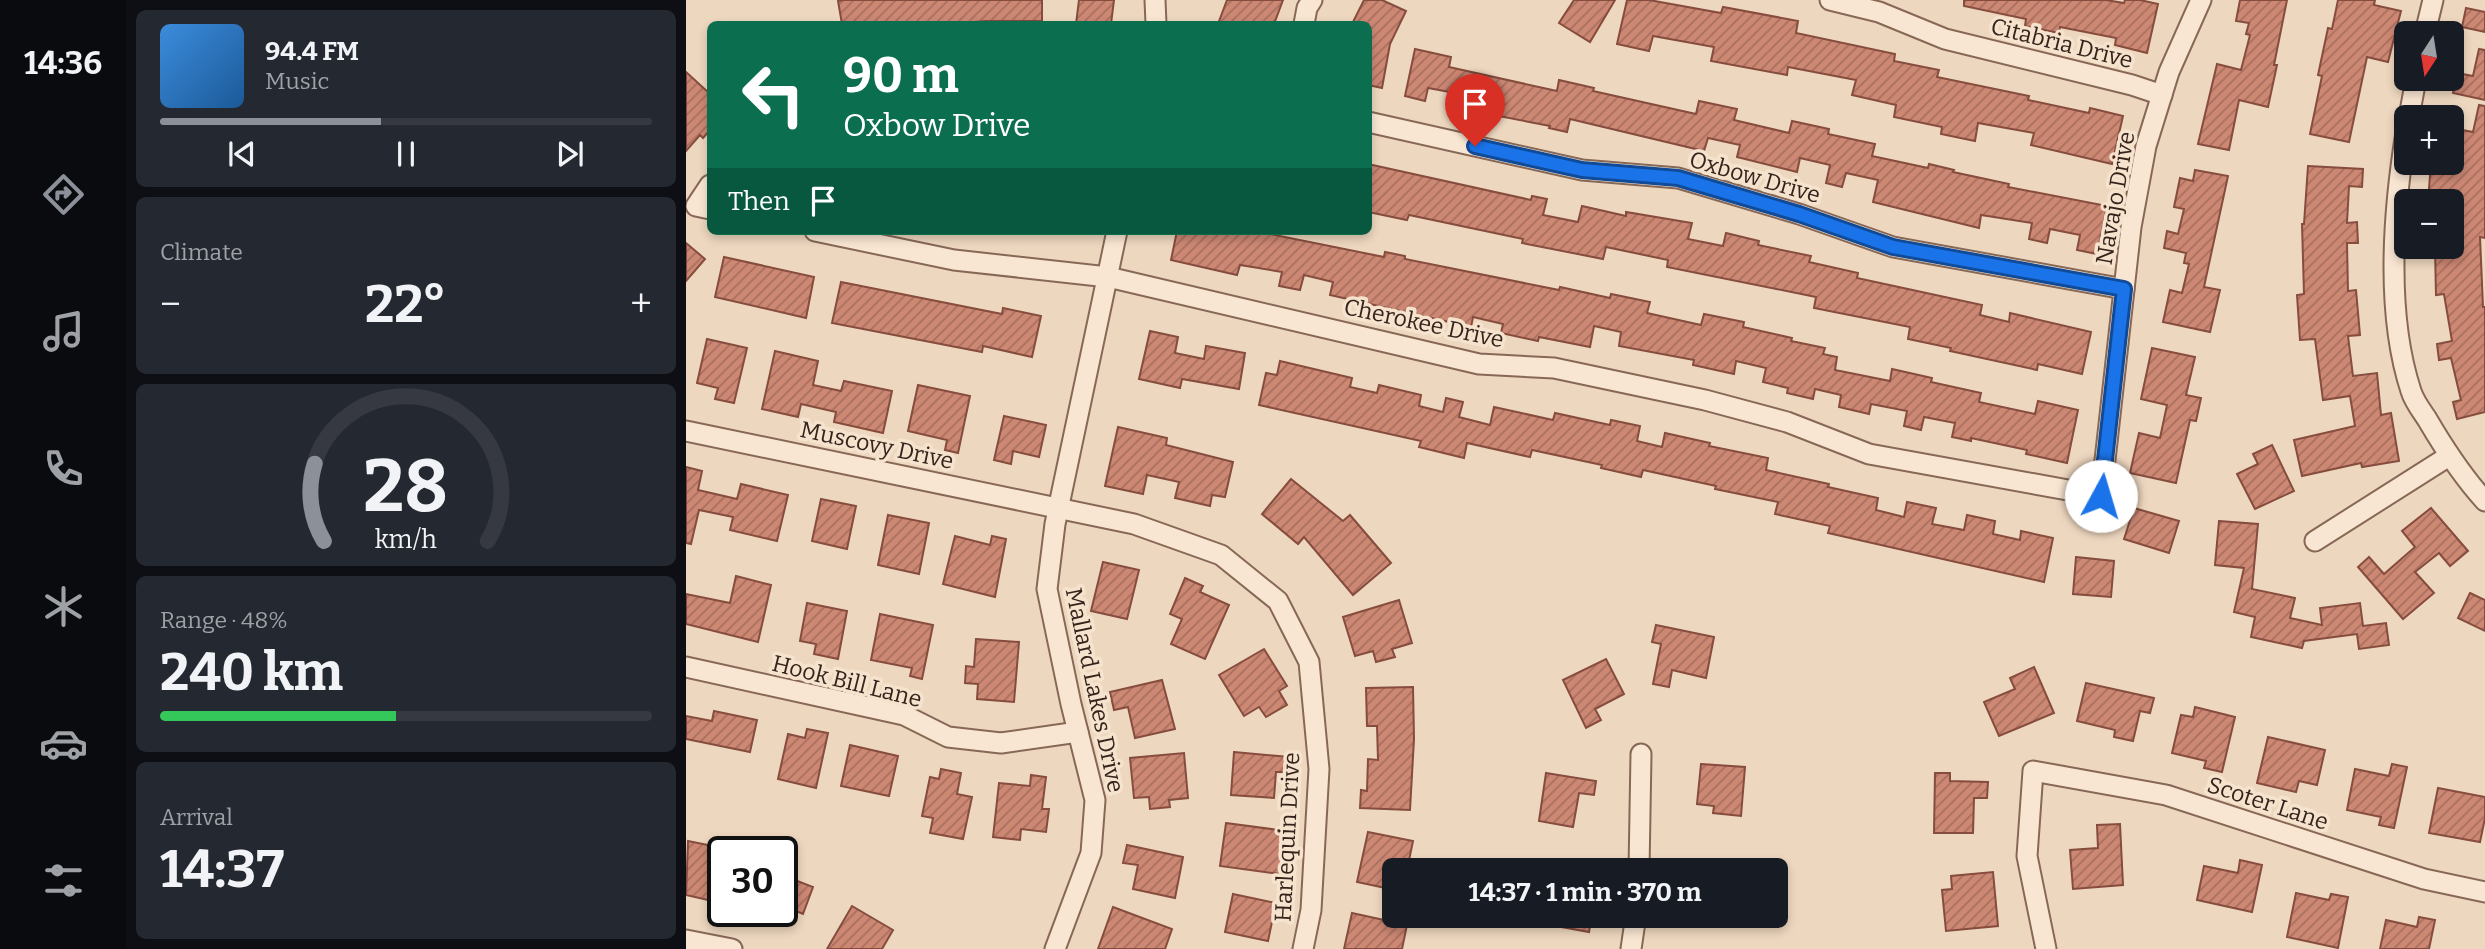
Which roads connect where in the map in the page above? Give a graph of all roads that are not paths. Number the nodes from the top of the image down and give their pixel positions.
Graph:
1 (1155, 0) edge
2 (1312, 0) edge
3 (1830, 0) edge
4 (2201, 0) edge
5 (2433, 0) edge
6 (1156, 21) edge
7 (1305, 21) edge
8 (2429, 21) edge
9 (2162, 95) junction
10 (1372, 123) edge
11 (2401, 175) edge
12 (834, 235) edge
13 (1117, 235) edge
14 (1108, 276) junction
15 (2124, 289) junction
16 (686, 430) edge
17 (2449, 456) junction
18 (2101, 496) joint
19 (2485, 501) edge
20 (1059, 507) junction
21 (2315, 541) dead end
22 (686, 667) edge
23 (1078, 732) junction
24 (1642, 754) dead end
25 (1639, 858) edge
26 (2485, 892) edge
27 (1634, 928) edge
28 (686, 940) edge
29 (733, 949) edge
30 (1055, 949) edge
31 (1303, 949) edge
32 (1631, 949) edge
33 (2046, 949) edge

1 - 6 street
2 - 7 street
3 - 9 street, Citabria Drive
4 - 9 street, Navajo Drive
5 - 8 street
9 - 15 street, Navajo Drive
10 - 15 street, Oxbow Drive
11 - 17 street
12 - 14 street, Cherokee Drive
13 - 14 street, Mallard Lakes Drive
14 - 18 street, Cherokee Drive
14 - 20 street, Mallard Lakes Drive
15 - 18 street, Navajo Drive
16 - 20 street, Muscovy Drive
17 - 19 street
17 - 21 street
20 - 23 street, Mallard Lakes Drive
20 - 31 street, Harlequin Drive
22 - 23 street, Hook Bill Lane
23 - 30 street, Mallard Lakes Drive
24 - 25 street
26 - 33 street, Scoter Lane
27 - 32 street
28 - 29 street

